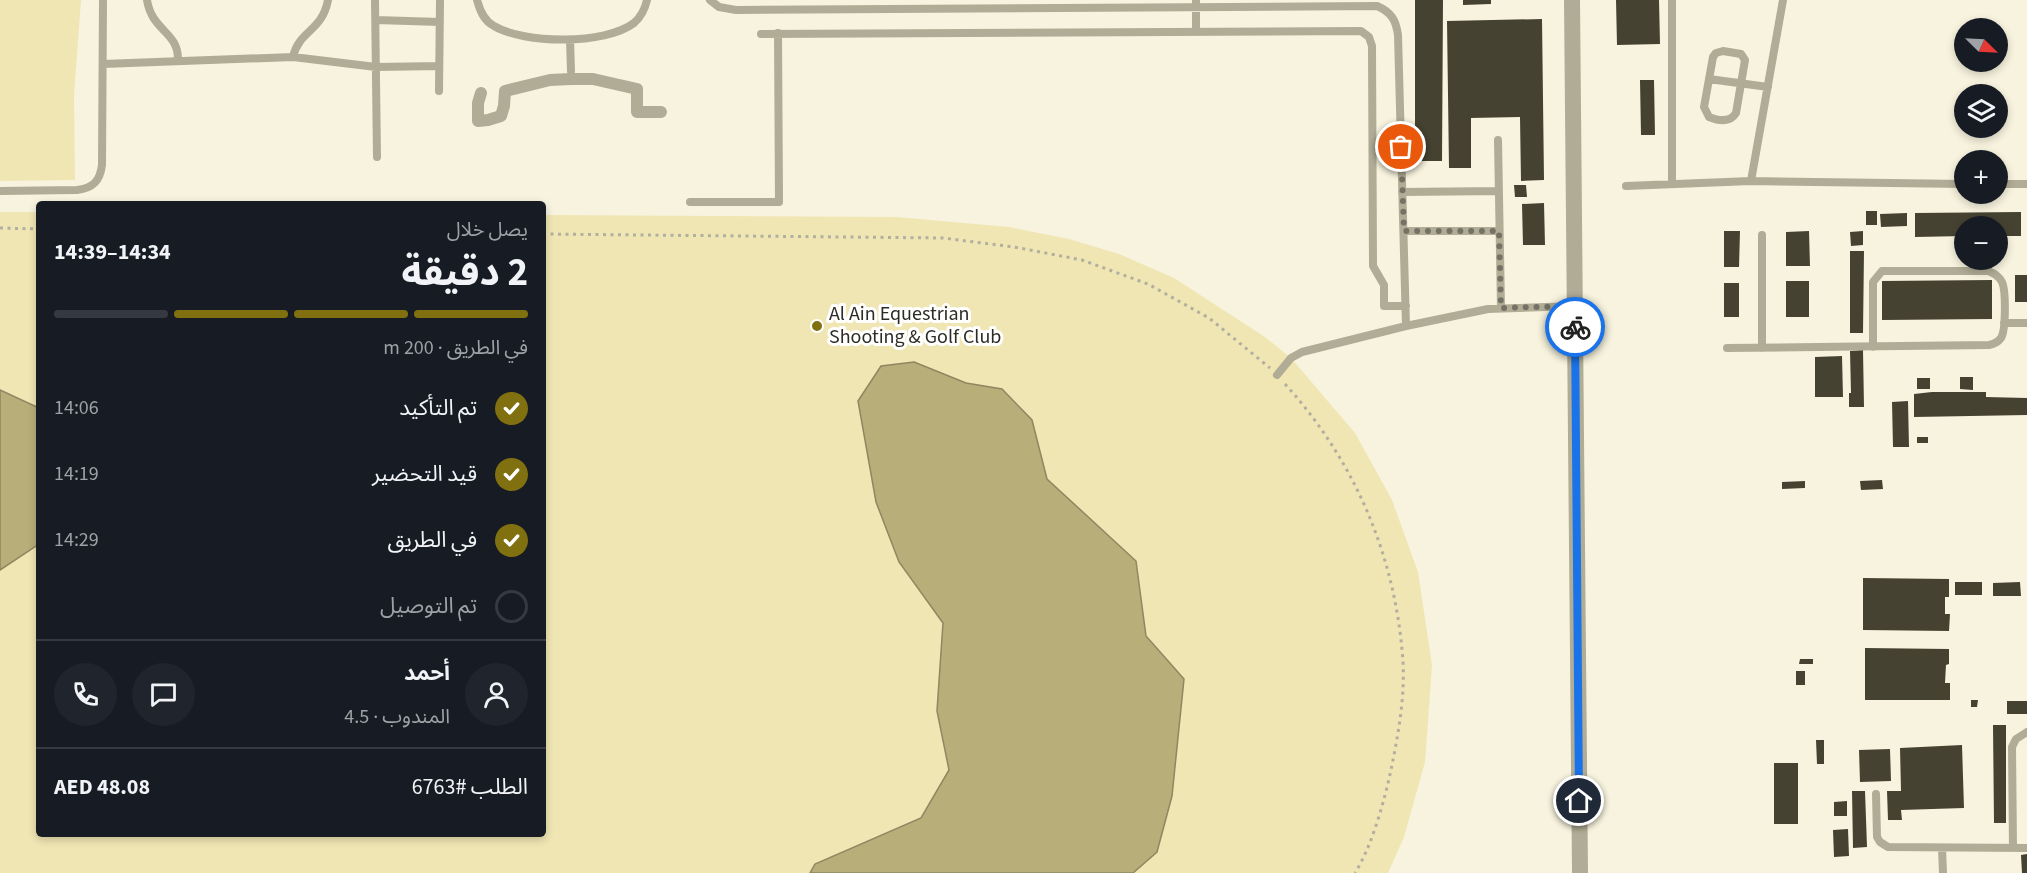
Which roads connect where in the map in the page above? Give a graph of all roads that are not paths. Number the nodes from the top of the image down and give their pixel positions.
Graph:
1 (103, 0) edge
2 (147, 0) edge
3 (328, 0) edge
4 (375, 0) edge
5 (440, 0) edge
6 (477, 0) edge
7 (647, 0) edge
8 (710, 0) edge
9 (1572, 0) edge
10 (1672, 0) edge
11 (1783, 0) edge
12 (1196, 3) edge
13 (970, 4) edge
14 (376, 20) junction
15 (440, 22) junction
16 (1196, 31) junction
17 (778, 33) junction
18 (761, 34) dead end
19 (570, 40) junction
20 (293, 57) junction
21 (178, 61) junction
22 (103, 64) junction
23 (439, 66) junction
24 (376, 67) junction
25 (571, 79) junction
26 (1709, 79) junction
27 (1741, 83) junction
28 (1768, 87) junction
29 (439, 91) dead end
30 (481, 93) dead end
31 (661, 112) dead end
32 (1498, 140) dead end
33 (377, 157) dead end
34 (1751, 181) junction
35 (1672, 183) junction
36 (1954, 184) edge
37 (2008, 184) edge
38 (2027, 184) edge
39 (1626, 186) dead end
40 (0, 191) edge
41 (1402, 192) junction
42 (1499, 192) junction
43 (690, 202) dead end
44 (1404, 231) junction
45 (1499, 231) junction
46 (1762, 235) dead end
47 (1406, 306) junction
48 (1575, 306) junction
49 (1501, 308) junction
50 (2004, 323) junction
51 (2027, 323) edge
52 (1406, 326) junction
53 (1873, 347) junction
54 (1727, 348) dead end
55 (1762, 348) junction
56 (1277, 375) road end
57 (2027, 732) edge
58 (1876, 794) dead end
59 (1942, 848) junction
60 (2013, 848) junction
61 (2027, 848) edge
62 (1580, 873) edge
63 (1943, 873) edge

1 - 22 lane
2 - 21 lane
3 - 20 lane
4 - 14 lane
5 - 15 lane
6 - 19 lane
7 - 19 lane
8 - 13 lane
9 - 48 street
10 - 35 lane
11 - 28 lane
12 - 13 lane
12 - 16 lane
12 - 41 lane
14 - 15 lane
14 - 24 lane
15 - 23 lane
16 - 17 lane
16 - 47 lane
17 - 18 lane
17 - 43 lane
19 - 25 lane
20 - 21 lane
20 - 24 lane
21 - 22 lane
22 - 40 lane
23 - 24 lane
23 - 29 lane
24 - 33 lane
25 - 30 street
25 - 31 street
26 - 27 lane
26 - 27 lane
26 - 27 lane
27 - 28 lane
28 - 34 lane
32 - 42 lane
34 - 35 lane
34 - 36 lane
35 - 39 lane
37 - 38 lane
41 - 42 lane
41 - 44 lane
42 - 45 lane
44 - 45 lane
44 - 47 lane
45 - 49 lane
46 - 55 lane
47 - 52 lane
48 - 49 lane
48 - 62 street
49 - 52 lane
50 - 51 lane
50 - 53 lane
50 - 53 lane
52 - 56 lane
53 - 55 lane
54 - 55 lane
57 - 60 lane
58 - 59 lane
59 - 60 lane
59 - 63 lane
60 - 61 lane

